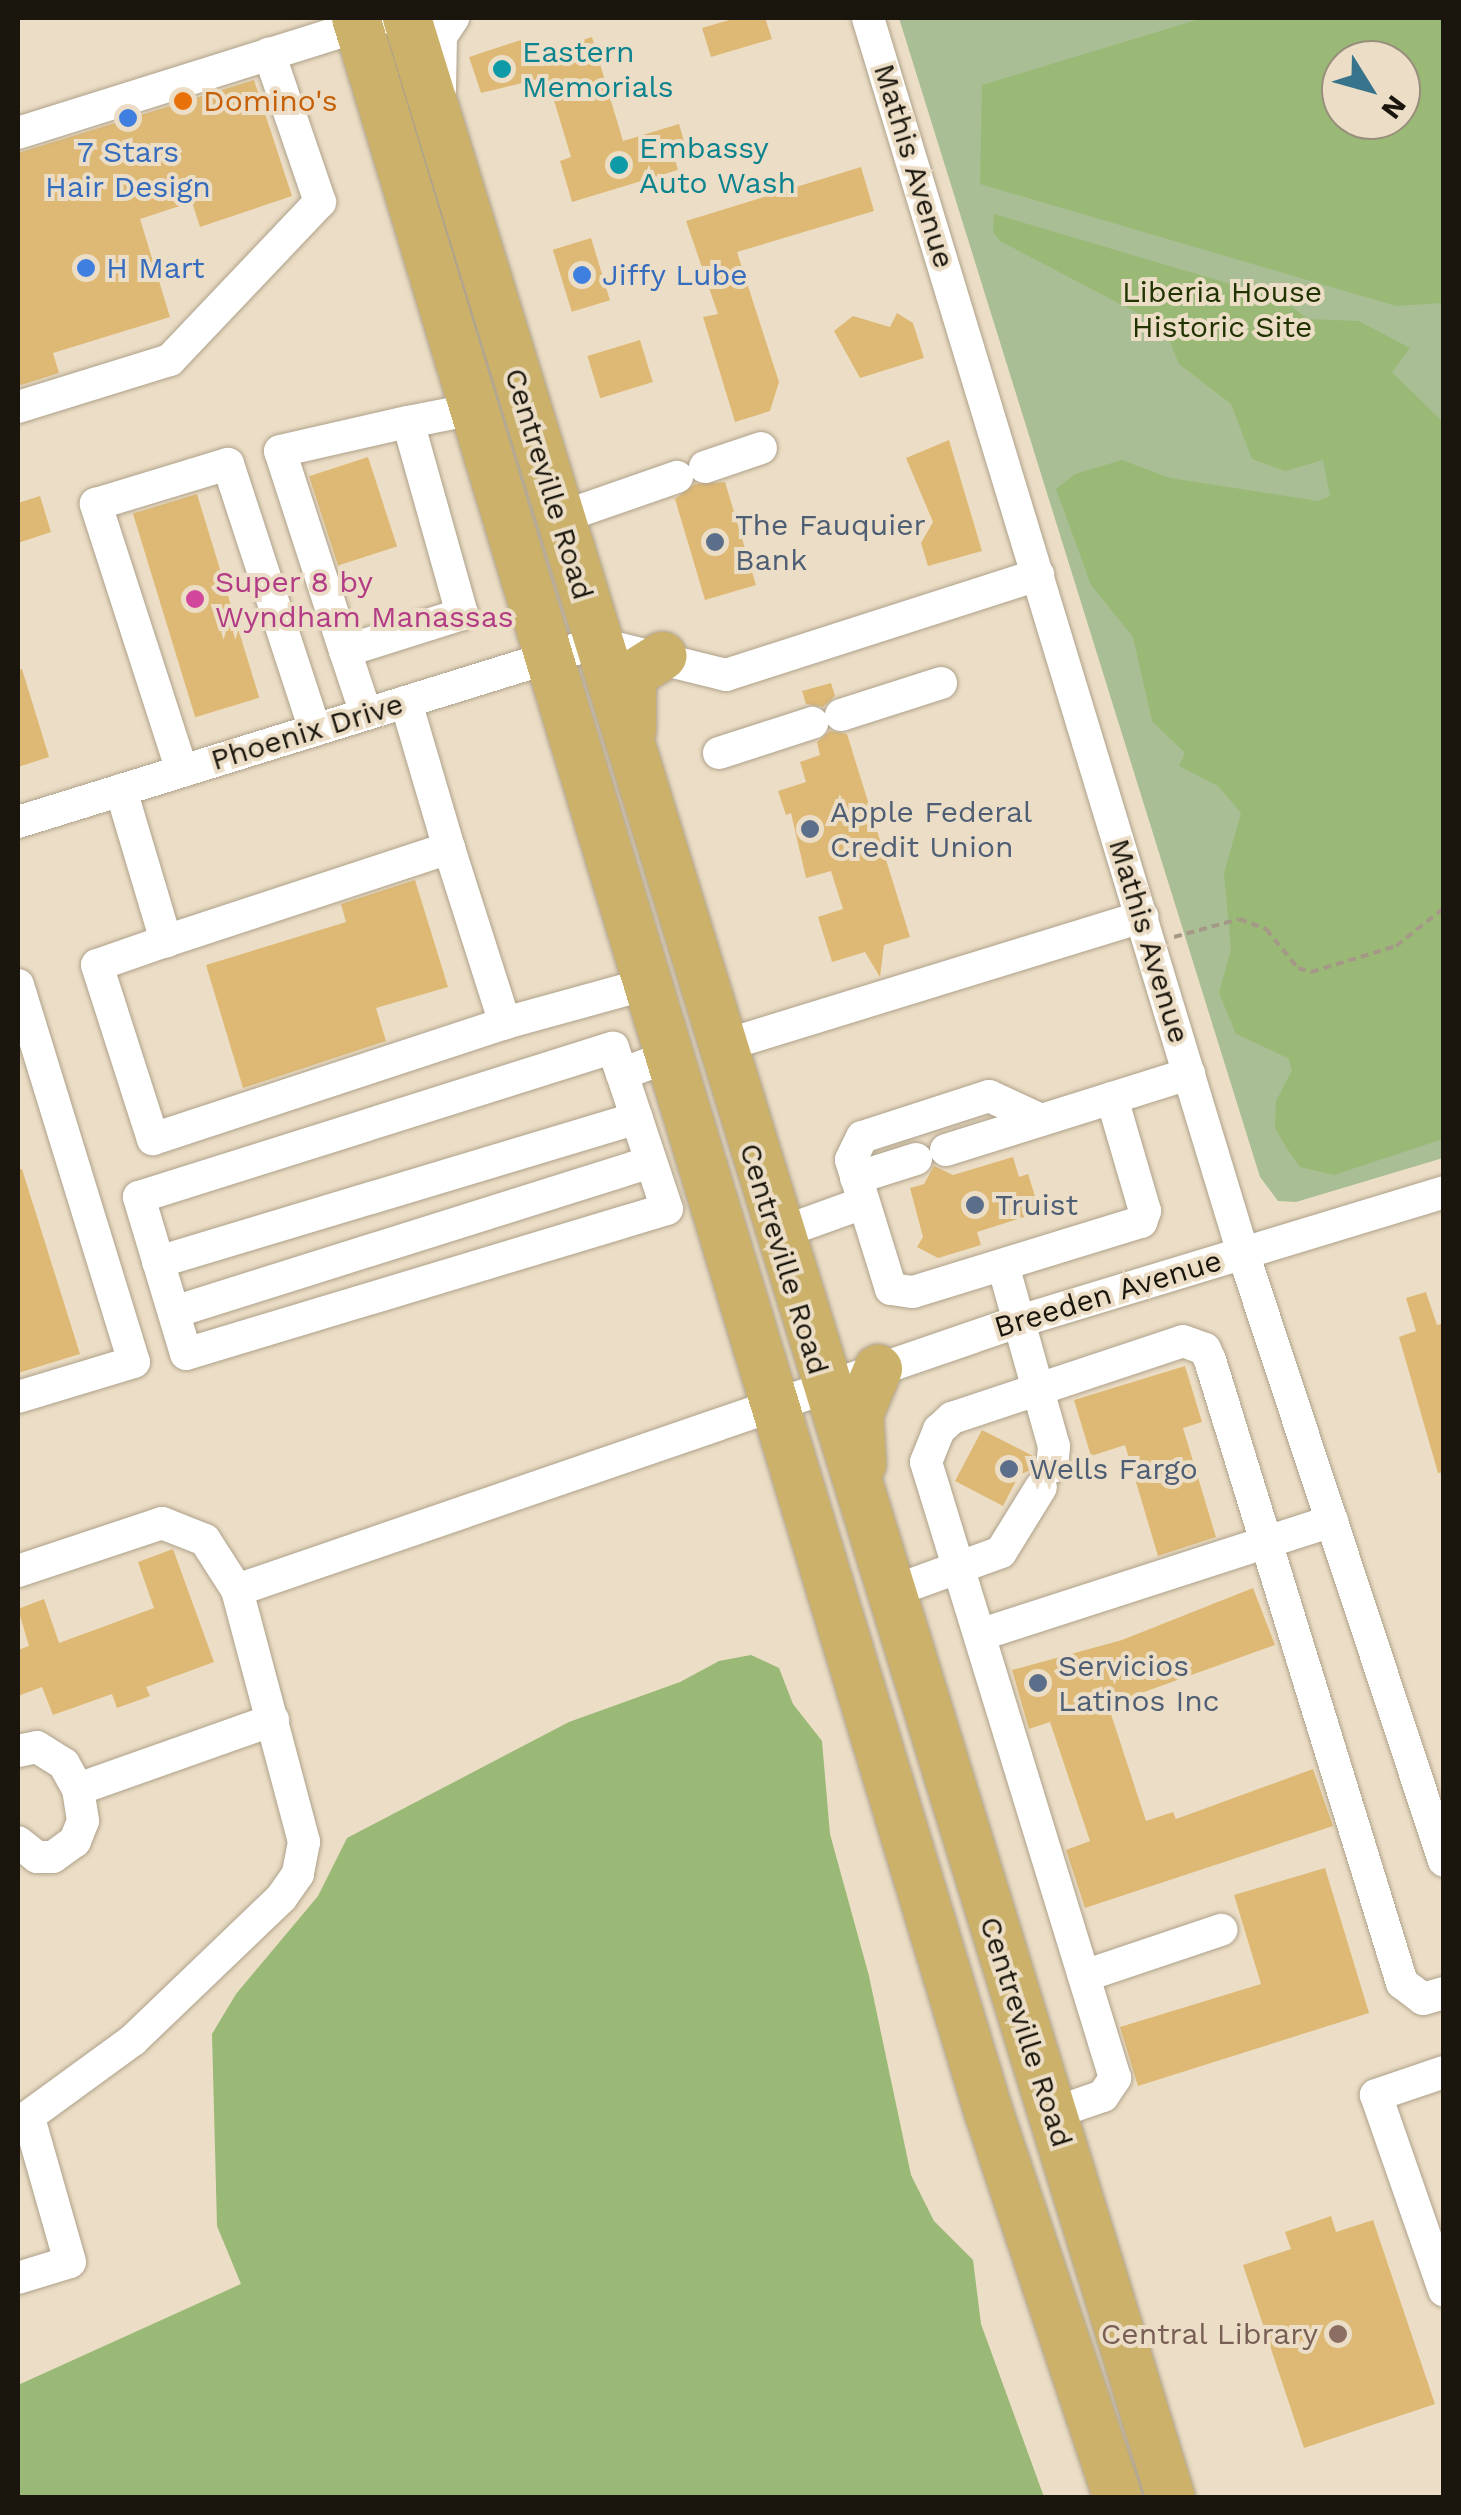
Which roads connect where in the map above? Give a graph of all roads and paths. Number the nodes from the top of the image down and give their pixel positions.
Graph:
1 (407, 18) edge
2 (453, 18) edge
3 (868, 18) edge
4 (366, 20) edge
5 (269, 53) junction
6 (442, 128) junction
7 (18, 133) edge
8 (18, 407) edge
9 (474, 408) junction
10 (408, 422) junction
11 (762, 448) dead end
12 (280, 450) junction
13 (228, 464) junction
14 (559, 518) junction
15 (1038, 575) junction
16 (596, 643) junction
17 (345, 650) junction
18 (662, 656) junction
19 (550, 657) junction
20 (941, 683) dead end
21 (406, 702) junction
22 (366, 714) junction
23 (315, 730) junction
24 (720, 753) dead end
25 (631, 759) junction
26 (182, 771) junction
27 (121, 790) junction
28 (18, 822) edge
29 (449, 848) junction
30 (1444, 908) edge
31 (1146, 931) junction
32 (166, 941) junction
33 (647, 984) junction
34 (18, 985) edge
35 (505, 1023) junction
36 (719, 1047) junction
37 (669, 1056) junction
38 (622, 1074) junction
39 (1189, 1074) junction
40 (1112, 1098) junction
41 (636, 1118) junction
42 (1042, 1120) junction
43 (652, 1162) junction
44 (857, 1180) junction
45 (1444, 1192) edge
46 (777, 1234) junction
47 (1244, 1253) junction
48 (158, 1262) junction
49 (1003, 1265) junction
50 (174, 1312) junction
51 (1020, 1321) junction
52 (878, 1369) junction
53 (824, 1387) junction
54 (1039, 1390) junction
55 (18, 1397) edge
56 (775, 1404) junction
57 (1332, 1521) junction
58 (866, 1522) junction
59 (1265, 1544) junction
60 (962, 1570) junction
61 (18, 1571) edge
62 (237, 1590) junction
63 (888, 1593) junction
64 (982, 1634) junction
65 (274, 1720) junction
66 (18, 1751) edge
67 (78, 1789) junction
68 (18, 1842) edge
69 (1444, 1861) edge
70 (1222, 1930) dead end
71 (1084, 1976) junction
72 (1444, 1993) edge
73 (1444, 2072) edge
74 (1054, 2113) junction
75 (23, 2121) edge
76 (18, 2278) edge
77 (1444, 2290) edge
78 (1118, 2498) edge
79 (1171, 2498) edge

1 - 6 highway, Centreville Road
2 - 6 street
3 - 15 street, Mathis Avenue
4 - 5 street
4 - 9 highway, Centreville Road
5 - 7 street
5 - 8 street
6 - 14 highway, Centreville Road
9 - 10 street
9 - 19 highway, Centreville Road
10 - 12 street
10 - 17 street
11 - 14 street
12 - 13 street
12 - 17 street
13 - 23 street
13 - 26 street
14 - 16 highway, Centreville Road
15 - 18 street
15 - 31 street, Mathis Avenue
16 - 18 street
16 - 19 street, Phoenix Drive
16 - 25 highway, Centreville Road
17 - 22 street
18 - 25 highway
19 - 21 street, Phoenix Drive
19 - 33 highway, Centreville Road
20 - 24 street
21 - 22 street, Phoenix Drive
21 - 29 street
22 - 23 street, Phoenix Drive
23 - 26 street, Phoenix Drive
25 - 36 highway, Centreville Road
26 - 27 street, Phoenix Drive
27 - 28 street, Phoenix Drive
27 - 32 street
29 - 32 street
29 - 35 street
30 - 31 path
31 - 36 street
31 - 39 street, Mathis Avenue
32 - 35 street
33 - 35 street
33 - 37 highway, Centreville Road
34 - 55 street
36 - 46 highway, Centreville Road
37 - 38 street
37 - 56 highway, Centreville Road
38 - 41 street
38 - 48 street
39 - 40 street
39 - 47 street, Mathis Avenue
40 - 42 street
40 - 49 street
41 - 43 street
41 - 48 street
42 - 44 street
42 - 44 street
43 - 50 street
43 - 50 street
44 - 46 street
44 - 49 street
45 - 47 street, Breeden Avenue
46 - 53 highway, Centreville Road
47 - 51 street, Breeden Avenue
47 - 57 street, Mathis Avenue
48 - 50 street
49 - 51 street
51 - 52 street, Breeden Avenue
51 - 54 street
52 - 53 street, Breeden Avenue
52 - 58 highway
53 - 56 street, Breeden Avenue
53 - 58 highway, Centreville Road
54 - 59 street
54 - 60 street
54 - 60 street
56 - 62 street, Breeden Avenue
56 - 78 highway, Centreville Road
57 - 59 street
57 - 69 street, Mathis Avenue
58 - 63 highway, Centreville Road
59 - 64 street
59 - 72 street
60 - 63 street
60 - 64 street
61 - 62 street
62 - 65 street
63 - 74 highway, Centreville Road
64 - 71 street
65 - 67 street
65 - 75 street
66 - 67 street
67 - 68 street
70 - 71 street
71 - 74 street
73 - 77 street
74 - 79 highway, Centreville Road
75 - 76 street

